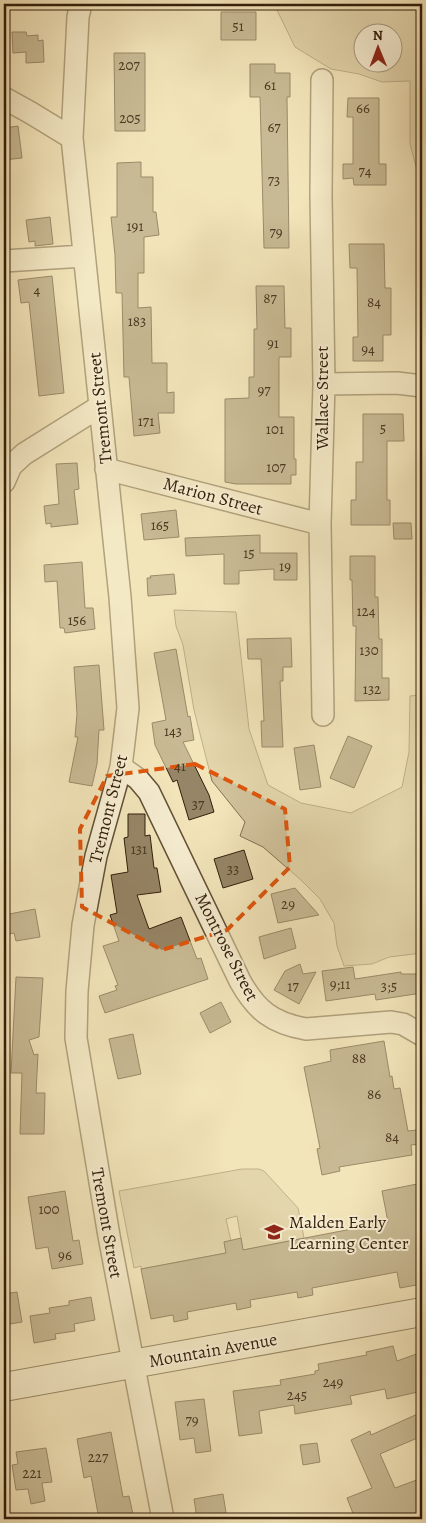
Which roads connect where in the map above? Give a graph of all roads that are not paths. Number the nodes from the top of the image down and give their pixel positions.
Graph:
1 (81, 4) edge
2 (322, 80) dead end
3 (4, 98) edge
4 (72, 138) junction
5 (84, 256) junction
6 (4, 261) edge
7 (324, 384) junction
8 (422, 386) edge
9 (100, 407) junction
10 (106, 469) junction
11 (4, 482) edge
12 (320, 524) junction
13 (323, 715) dead end
14 (121, 767) junction
15 (422, 1035) edge
16 (422, 1312) edge
17 (132, 1365) junction
18 (4, 1387) edge
19 (163, 1519) edge

1 - 4 street, Tremont Street
2 - 7 street, Wallace Street
3 - 4 street
4 - 5 street, Tremont Street
5 - 6 street
5 - 9 street, Tremont Street
7 - 8 street
7 - 12 street, Wallace Street
9 - 10 street, Tremont Street
9 - 11 street
10 - 12 street, Marion Street
10 - 14 street, Tremont Street
12 - 13 street, Wallace Street
14 - 15 street, Montrose Street
14 - 17 street, Tremont Street
16 - 17 street, Mountain Avenue
17 - 18 street, Mountain Avenue
17 - 19 street, Tremont Street

